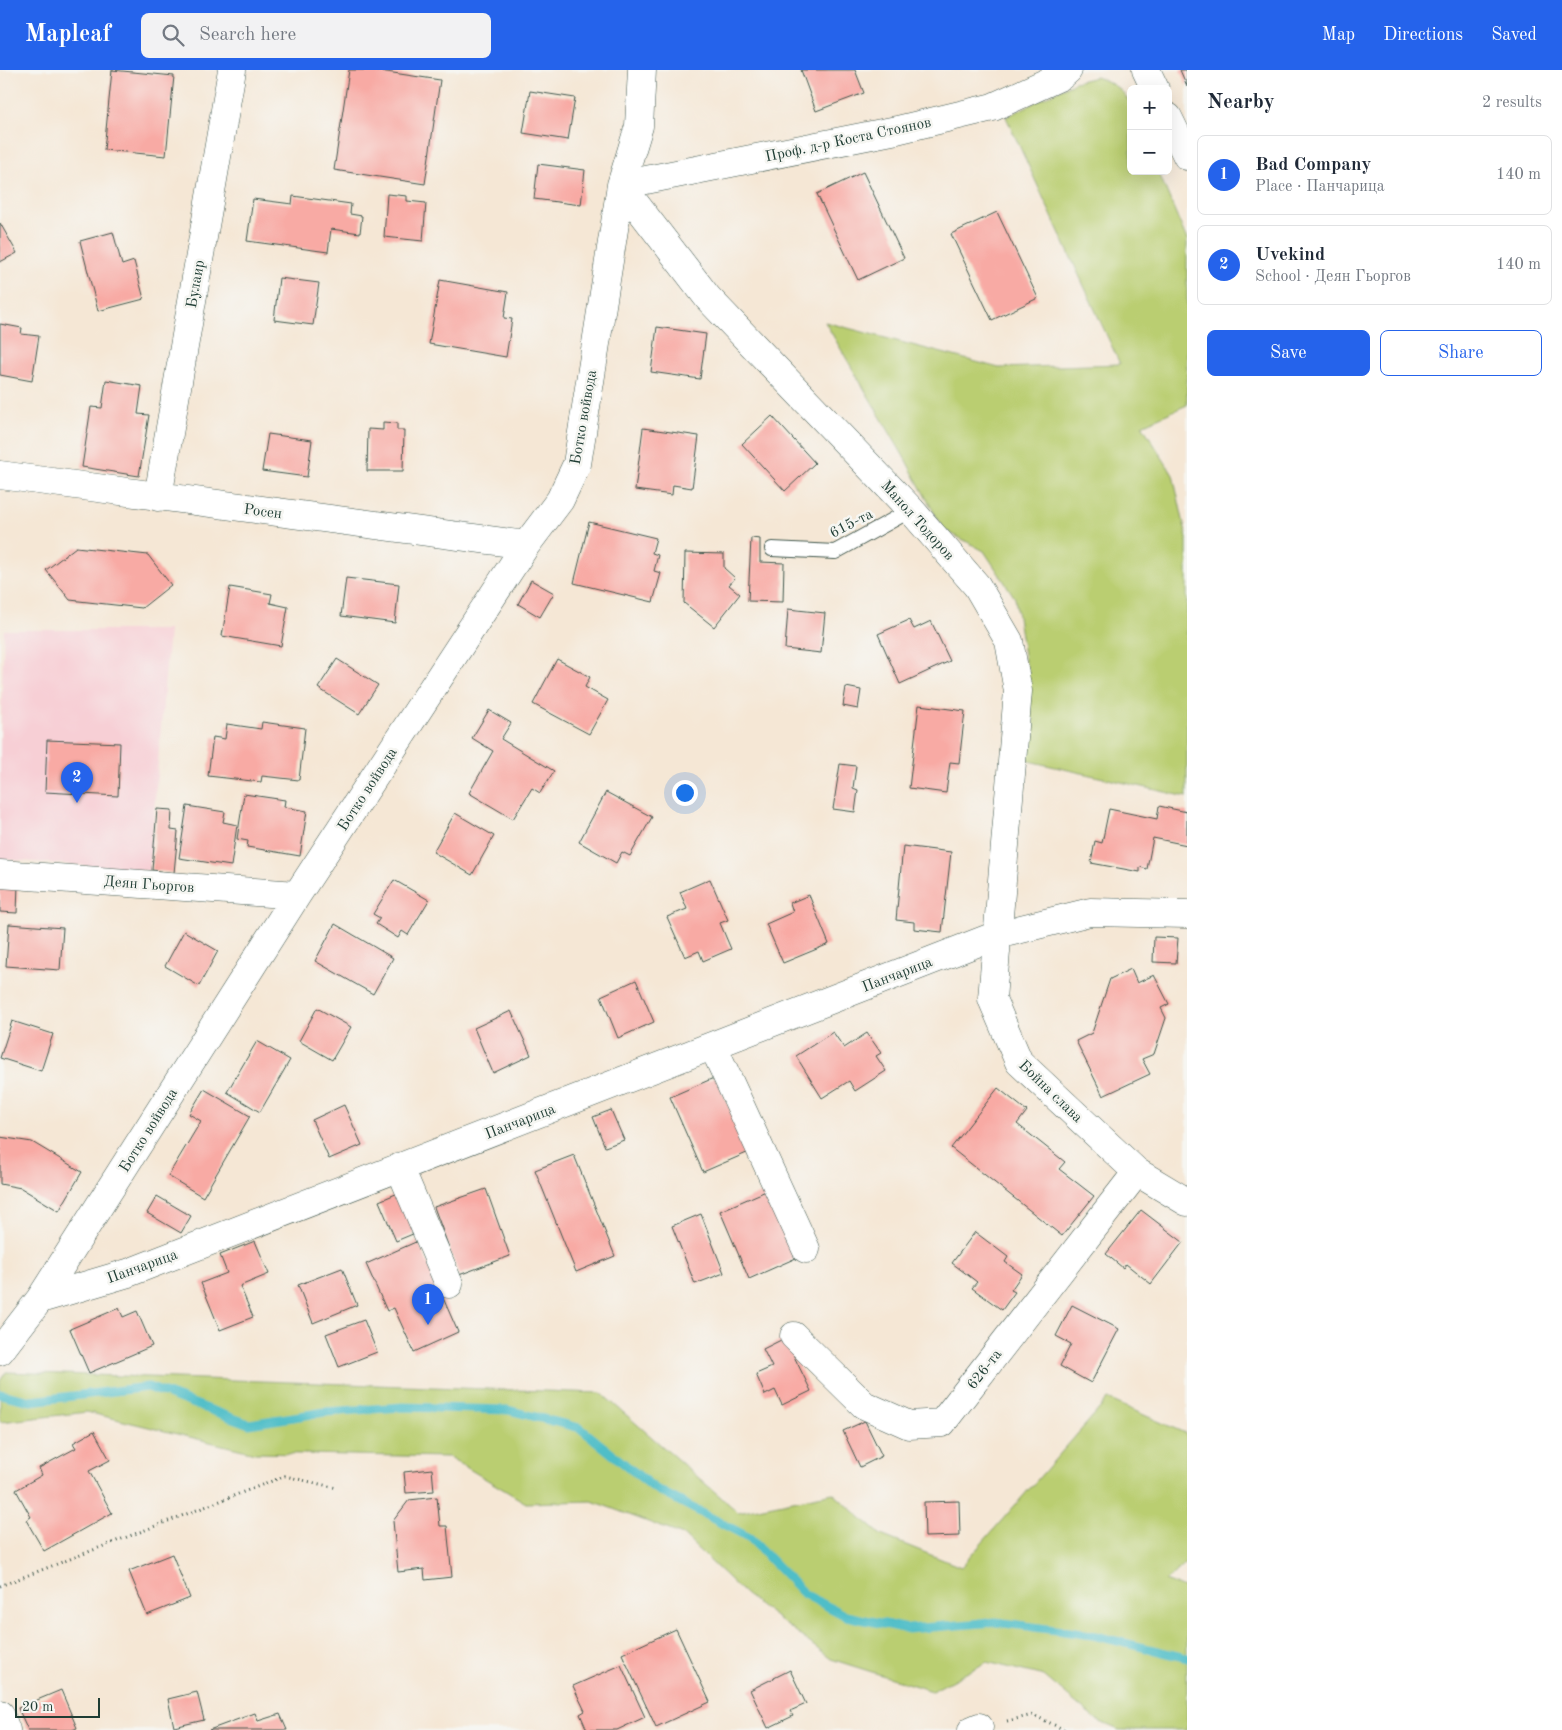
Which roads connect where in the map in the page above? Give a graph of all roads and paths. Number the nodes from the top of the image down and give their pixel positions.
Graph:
1 (232, 70) edge
2 (642, 70) edge
3 (1068, 70) edge
4 (1146, 70) edge
5 (1153, 85) edge
6 (1172, 124) edge
7 (1187, 156) edge
8 (621, 185) junction
9 (0, 475) edge
10 (158, 497) junction
11 (911, 510) junction
12 (526, 545) junction
13 (772, 549) dead end
14 (0, 874) edge
15 (297, 895) junction
16 (1187, 914) edge
17 (997, 935) junction
18 (713, 1046) junction
19 (400, 1168) junction
20 (1137, 1172) junction
21 (1187, 1202) edge
22 (806, 1249) dead end
23 (449, 1284) dead end
24 (40, 1300) junction
25 (794, 1336) dead end
26 (3, 1344) edge
27 (337, 1488) dead end
28 (0, 1586) edge
29 (0, 1714) edge
30 (976, 1728) edge
31 (6, 1730) edge
32 (1065, 1730) edge

1 - 10 street, Булаир
2 - 8 street, Ботко войвода
3 - 8 street, Проф. д-р Коста Стоянов
4 - 5 street
6 - 7 street
8 - 11 street, Манол Тодоров
8 - 12 street, Ботко войвода
9 - 10 street, Росен
10 - 12 street, Росен
11 - 13 lane, 615-та
11 - 17 street, Манол Тодоров
12 - 15 street, Ботко войвода
14 - 15 street, Деян Гьоргов
15 - 24 street, Ботко войвода
16 - 17 street, Панчарица
17 - 18 street, Панчарица
17 - 20 street, Бойна слава
18 - 19 street, Панчарица
18 - 22 street
19 - 23 street
19 - 24 street, Панчарица
20 - 21 street, Бойна слава
20 - 25 street, 626-та
24 - 26 street, Ботко войвода
27 - 28 path
29 - 31 street
30 - 32 path

